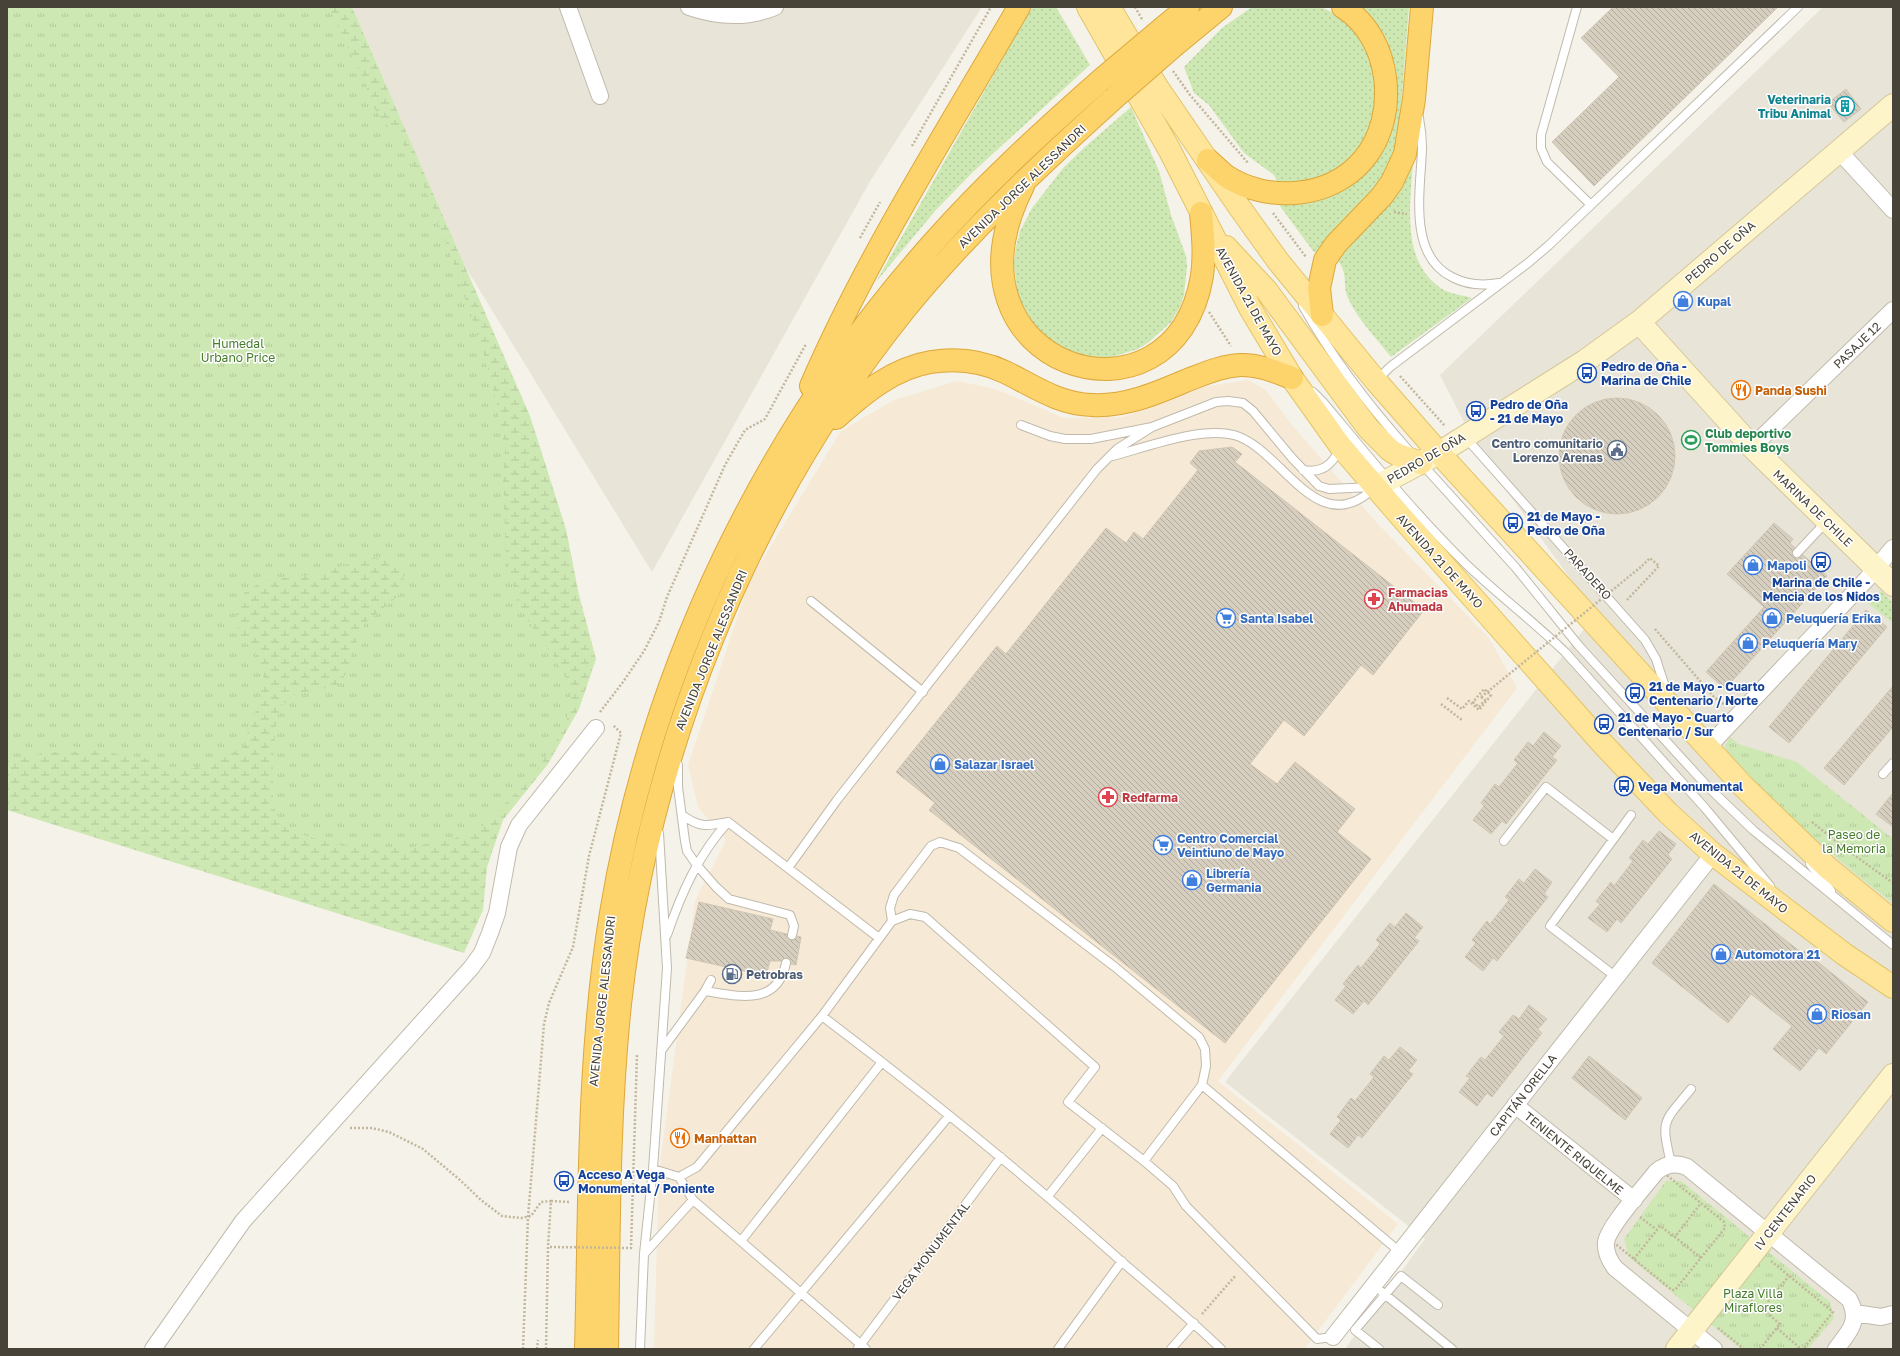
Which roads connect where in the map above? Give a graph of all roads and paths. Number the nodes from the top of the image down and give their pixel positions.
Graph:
1 (568, 7) edge
2 (689, 7) edge
3 (775, 7) edge
4 (1019, 7) edge
5 (1088, 7) edge
6 (1109, 7) edge
7 (1134, 7) edge
8 (1188, 7) edge
9 (1343, 7) edge
10 (1422, 7) edge
11 (1577, 7) edge
12 (1798, 7) edge
13 (1220, 8) edge
14 (1162, 33) junction
15 (1170, 66) dead end
16 (600, 96) dead end
17 (1414, 99) junction
18 (1893, 106) edge
19 (1839, 150) junction
20 (1208, 160) junction
21 (1251, 165) dead end
22 (1028, 176) junction
23 (1269, 192) junction
24 (1591, 205) junction
25 (1893, 210) edge
26 (1201, 213) junction
27 (1212, 233) junction
28 (1278, 261) junction
29 (1323, 266) junction
30 (1500, 283) junction
31 (1198, 293) junction
32 (1893, 310) edge
33 (1322, 315) junction
34 (1639, 322) junction
35 (1239, 365) junction
36 (1383, 374) junction
37 (1292, 378) junction
38 (1021, 425) dead end
39 (1152, 427) junction
40 (790, 435) junction
41 (816, 437) junction
42 (1461, 439) junction
43 (1341, 446) junction
44 (1752, 446) junction
45 (1109, 457) junction
46 (1430, 458) junction
47 (725, 465) dead end
48 (1303, 470) junction
49 (1382, 484) junction
50 (1827, 521) junction
51 (1893, 548) edge
52 (1797, 553) dead end
53 (1876, 568) junction
54 (1893, 585) edge
55 (1597, 586) junction
56 (1615, 590) dead end
57 (811, 601) dead end
58 (1632, 605) dead end
59 (1653, 627) dead end
60 (922, 692) junction
61 (1446, 698) dead end
62 (1441, 704) dead end
63 (1671, 708) junction
64 (1729, 708) dead end
65 (1462, 720) dead end
66 (603, 722) junction
67 (677, 734) junction
68 (1707, 748) junction
69 (1893, 762) edge
70 (1884, 774) dead end
71 (659, 796) junction
72 (682, 815) junction
73 (1631, 815) dead end
74 (728, 822) junction
75 (1781, 824) junction
76 (1613, 839) junction
77 (1504, 841) dead end
78 (1713, 854) junction
79 (696, 864) junction
80 (788, 868) junction
81 (1846, 908) junction
82 (1801, 920) junction
83 (892, 921) junction
84 (1893, 921) edge
85 (792, 935) dead end
86 (879, 938) junction
87 (666, 940) junction
88 (1893, 945) edge
89 (786, 963) dead end
90 (1616, 977) junction
91 (711, 980) dead end
92 (1893, 987) edge
93 (705, 991) junction
94 (822, 1016) junction
95 (661, 1052) junction
96 (637, 1054) dead end
97 (882, 1062) junction
98 (1893, 1075) edge
99 (1202, 1085) junction
100 (1691, 1088) dead end
101 (1515, 1105) junction
102 (949, 1116) junction
103 (1102, 1128) junction
104 (325, 1129) junction
105 (1001, 1157) junction
106 (1144, 1161) junction
107 (1671, 1164) junction
108 (653, 1169) junction
109 (679, 1177) junction
110 (1048, 1196) junction
111 (693, 1200) junction
112 (1701, 1203) junction
113 (1633, 1206) junction
114 (528, 1217) junction
115 (1657, 1230) junction
116 (1769, 1233) junction
117 (1675, 1237) junction
118 (741, 1241) junction
119 (548, 1247) junction
120 (1400, 1252) junction
121 (644, 1254) junction
122 (1766, 1257) dead end
123 (1700, 1258) junction
124 (1634, 1259) junction
125 (1122, 1261) junction
126 (1244, 1266) junction
127 (1789, 1276) junction
128 (1380, 1289) junction
129 (1740, 1290) dead end
130 (801, 1293) junction
131 (1438, 1306) dead end
132 (1762, 1309) junction
133 (1855, 1313) junction
134 (1893, 1314) edge
135 (1194, 1323) junction
136 (1777, 1328) junction
137 (1692, 1331) junction
138 (1333, 1336) joint
139 (538, 1340) dead end
140 (861, 1348) edge
141 (153, 1349) edge
142 (523, 1349) edge
143 (537, 1349) edge
144 (546, 1349) edge
145 (586, 1349) edge
146 (607, 1349) edge
147 (640, 1349) edge
148 (754, 1349) edge
149 (1058, 1349) edge
150 (1171, 1349) edge
151 (1221, 1349) edge
152 (1379, 1349) edge
153 (1452, 1349) edge
154 (1677, 1349) edge
155 (1714, 1349) edge
156 (1760, 1349) edge
157 (1802, 1349) edge
158 (1836, 1349) edge

1 - 16 street
2 - 3 street
4 - 40 highway
5 - 26 main road, AVENIDA 21 DE MAYO
6 - 20 main road
7 - 14 path
8 - 14 highway, AVENIDA JORGE ALESSANDRI
9 - 23 highway
10 - 17 highway
11 - 24 lane
12 - 24 lane
13 - 14 highway, AVENIDA JORGE ALESSANDRI
14 - 22 highway, AVENIDA JORGE ALESSANDRI, bridge
14 - 40 highway, AVENIDA JORGE ALESSANDRI, bridge
15 - 21 path
17 - 29 highway
17 - 30 lane
18 - 19 street, PEDRO DE OÑA
19 - 25 street
19 - 34 street, PEDRO DE OÑA
20 - 23 highway
20 - 28 main road
22 - 31 highway
22 - 41 highway, AVENIDA JORGE ALESSANDRI
23 - 29 path
24 - 30 lane
26 - 27 main road, AVENIDA 21 DE MAYO
26 - 31 highway
27 - 37 main road, AVENIDA 21 DE MAYO
27 - 46 main road
28 - 33 main road
28 - 46 lane
29 - 33 highway
30 - 36 lane
31 - 35 path
32 - 44 street, PASAJE 12
33 - 36 main road
34 - 42 street, PEDRO DE OÑA
34 - 44 street, MARINA DE CHILE
35 - 37 highway
35 - 41 highway
36 - 42 path
36 - 46 main road
37 - 43 main road, AVENIDA 21 DE MAYO
37 - 49 lane
38 - 39 lane
39 - 45 lane
39 - 48 lane
40 - 145 highway, AVENIDA JORGE ALESSANDRI
41 - 67 highway, AVENIDA JORGE ALESSANDRI
42 - 46 street, PEDRO DE OÑA
42 - 55 lane, PARADERO
43 - 48 lane
43 - 49 main road, AVENIDA 21 DE MAYO
44 - 50 street, MARINA DE CHILE
45 - 49 lane
45 - 60 lane
46 - 49 street, PEDRO DE OÑA
46 - 63 main road
46 - 81 lane
47 - 66 path
48 - 49 lane
49 - 78 main road, AVENIDA 21 DE MAYO
49 - 82 lane
50 - 52 lane
50 - 53 street, MARINA DE CHILE
51 - 53 street
53 - 54 street, MARINA DE CHILE
53 - 68 street
55 - 56 path
55 - 63 lane, PARADERO
57 - 60 lane
58 - 61 path, bridge
59 - 64 path
60 - 80 lane
62 - 65 path
63 - 68 main road
66 - 104 street
66 - 114 path
67 - 71 highway, AVENIDA JORGE ALESSANDRI
67 - 72 lane
68 - 75 main road
69 - 70 lane
71 - 87 lane
71 - 146 highway, AVENIDA JORGE ALESSANDRI
72 - 74 lane
72 - 79 lane
73 - 76 lane
74 - 79 lane
74 - 80 lane
75 - 81 lane
75 - 84 main road
76 - 77 lane
76 - 90 lane
78 - 82 main road, AVENIDA 21 DE MAYO
78 - 90 street, CAPITÁN ORELLA
79 - 85 lane
79 - 87 lane
80 - 86 lane
81 - 88 lane
82 - 92 main road, AVENIDA 21 DE MAYO
83 - 86 lane
83 - 99 lane
83 - 103 lane
86 - 94 lane
87 - 95 lane
89 - 93 lane
90 - 101 street, CAPITÁN ORELLA
91 - 93 lane
93 - 95 lane
94 - 97 lane
94 - 109 lane
95 - 108 lane
96 - 119 path, bridge
97 - 102 lane
97 - 118 lane
98 - 116 street, IV CENTENARIO
99 - 106 lane
99 - 120 lane
100 - 107 lane
101 - 113 street, TENIENTE RIQUELME
101 - 120 street, CAPITÁN ORELLA
102 - 105 lane
102 - 130 lane
103 - 106 lane
103 - 110 lane
104 - 114 path
104 - 141 street
105 - 110 lane
105 - 140 lane, VEGA MONUMENTAL
106 - 126 lane
107 - 113 street, TENIENTE RIQUELME
107 - 116 street
108 - 109 lane
108 - 121 lane
109 - 111 lane, VEGA MONUMENTAL
110 - 125 lane
111 - 118 lane, VEGA MONUMENTAL
111 - 121 lane
112 - 113 path
112 - 117 path
112 - 123 path
113 - 115 path
113 - 124 path
113 - 137 street, TENIENTE RIQUELME
114 - 119 path
114 - 142 path
115 - 117 path
115 - 124 path
116 - 133 street
116 - 137 street, IV CENTENARIO
117 - 123 path
118 - 130 lane, VEGA MONUMENTAL
119 - 144 path, bridge
120 - 128 street, CAPITÁN ORELLA
121 - 147 lane
122 - 127 path
123 - 124 path
125 - 135 lane
125 - 149 lane
126 - 135 path
126 - 138 lane
127 - 132 path
127 - 157 path
128 - 131 lane
128 - 138 street, CAPITÁN ORELLA
128 - 152 lane
128 - 153 lane
129 - 132 path
130 - 140 lane, VEGA MONUMENTAL
130 - 148 lane
132 - 136 path
133 - 134 street
133 - 158 street
135 - 150 lane
135 - 151 lane
136 - 156 path
136 - 157 path
137 - 154 street, IV CENTENARIO
137 - 155 street, TENIENTE RIQUELME
139 - 143 path

